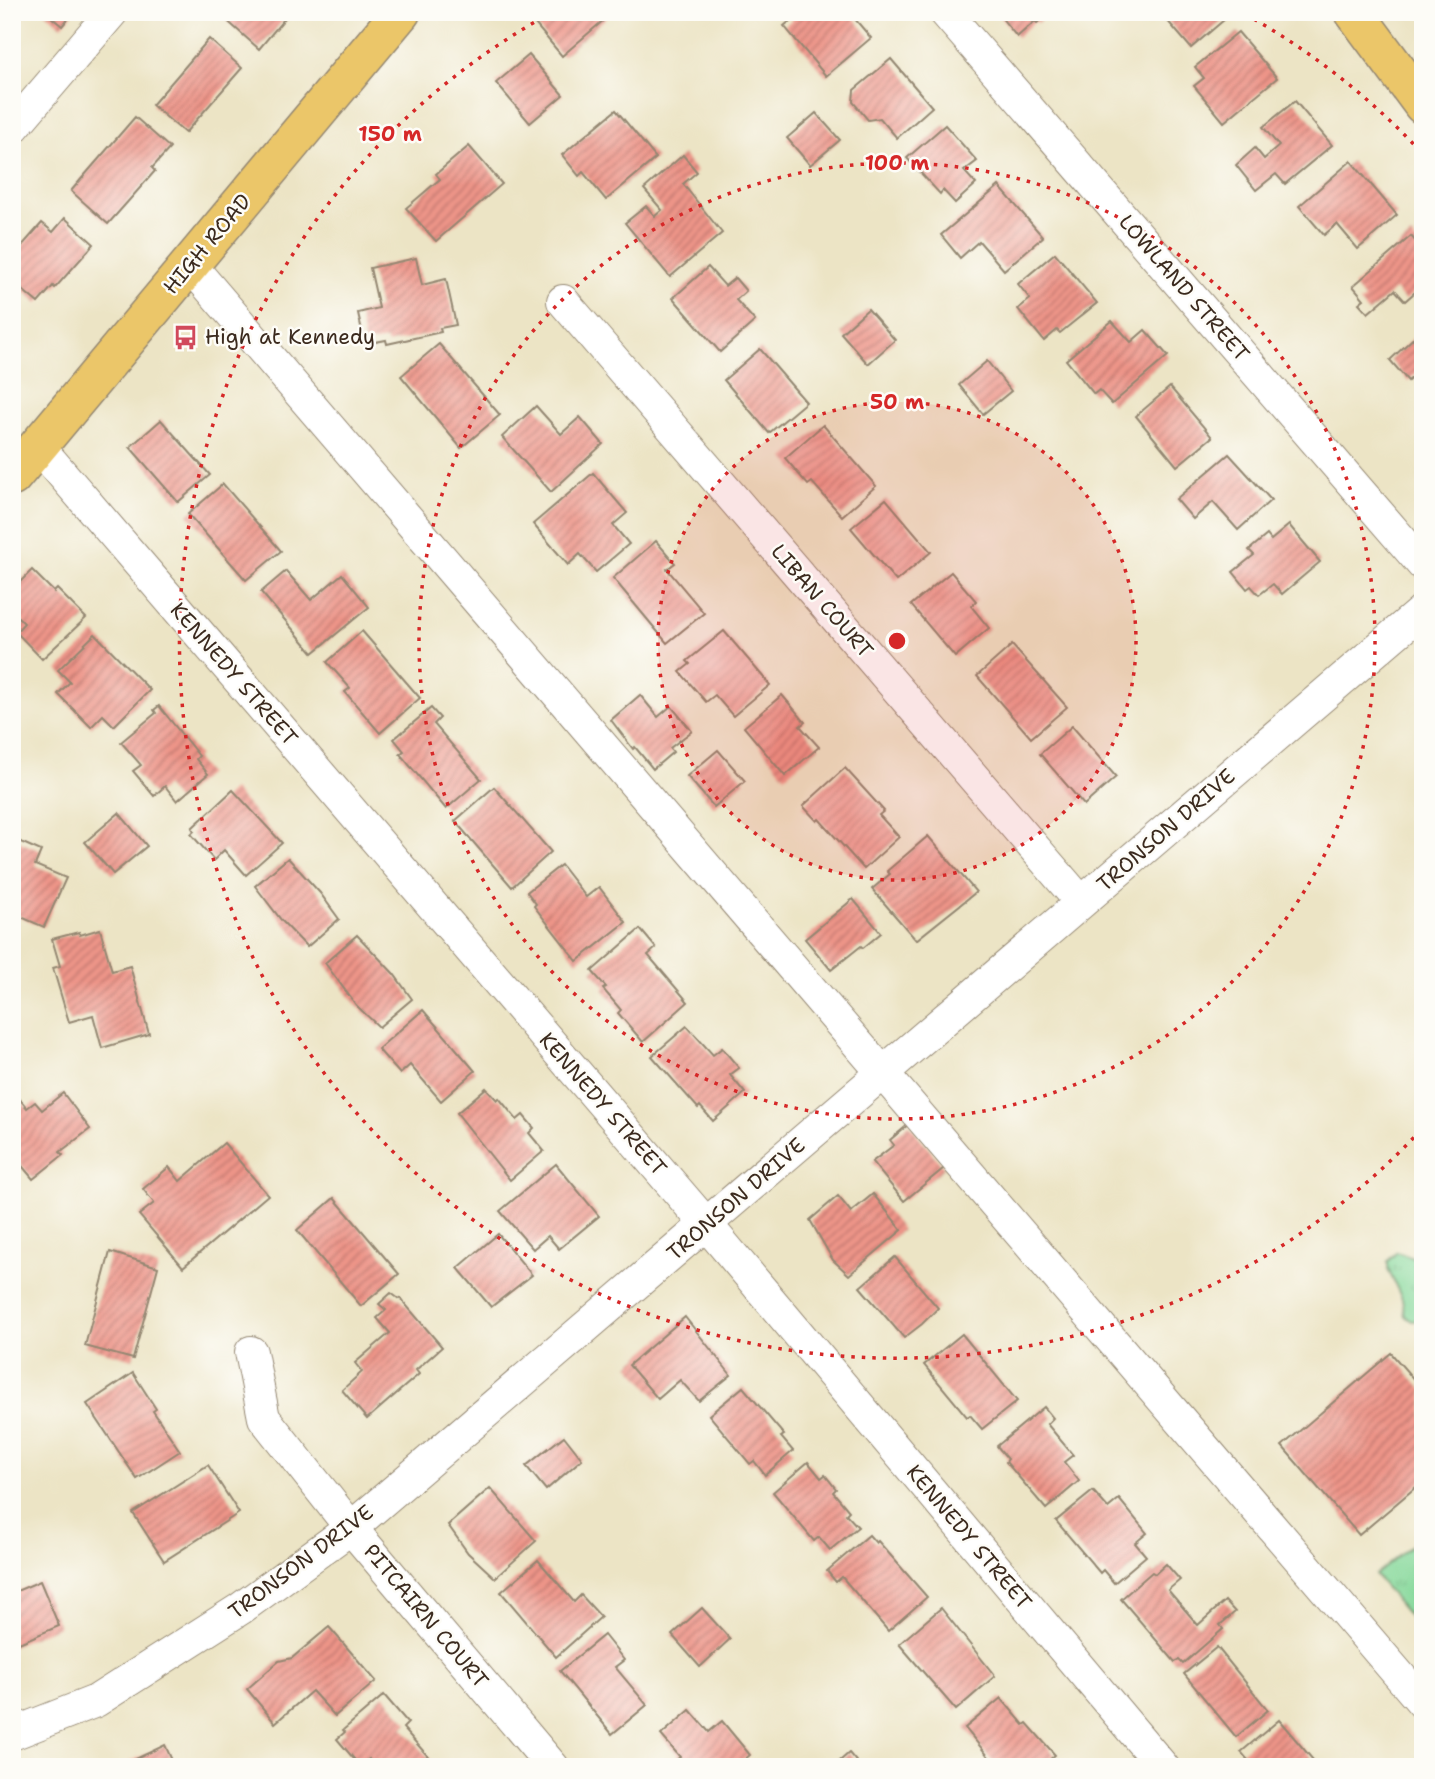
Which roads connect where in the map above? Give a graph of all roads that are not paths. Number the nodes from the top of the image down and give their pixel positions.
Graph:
1 (112, 12) edge
2 (401, 12) edge
3 (945, 12) edge
4 (1354, 12) edge
5 (1423, 105) edge
6 (12, 130) edge
7 (190, 265) junction
8 (563, 301) dead end
9 (38, 446) junction
10 (12, 477) edge
11 (1423, 565) edge
12 (1423, 610) edge
13 (1081, 902) junction
14 (883, 1073) junction
15 (706, 1224) junction
16 (251, 1352) dead end
17 (351, 1528) junction
18 (1423, 1703) edge
19 (12, 1734) edge
20 (553, 1767) edge
21 (1163, 1767) edge

1 - 6 street
2 - 7 main road, HIGH ROAD
3 - 11 street, LOWLAND STREET
4 - 5 main road
7 - 9 main road, HIGH ROAD
7 - 14 street
8 - 13 street, LIBAN COURT
9 - 10 main road, HIGH ROAD
9 - 15 street, KENNEDY STREET
12 - 13 street, TRONSON DRIVE
13 - 14 street, TRONSON DRIVE
14 - 15 street, TRONSON DRIVE
14 - 18 street
15 - 17 street, TRONSON DRIVE
15 - 21 street, KENNEDY STREET
16 - 17 street, PITCAIRN COURT
17 - 19 street, TRONSON DRIVE
17 - 20 street, PITCAIRN COURT

